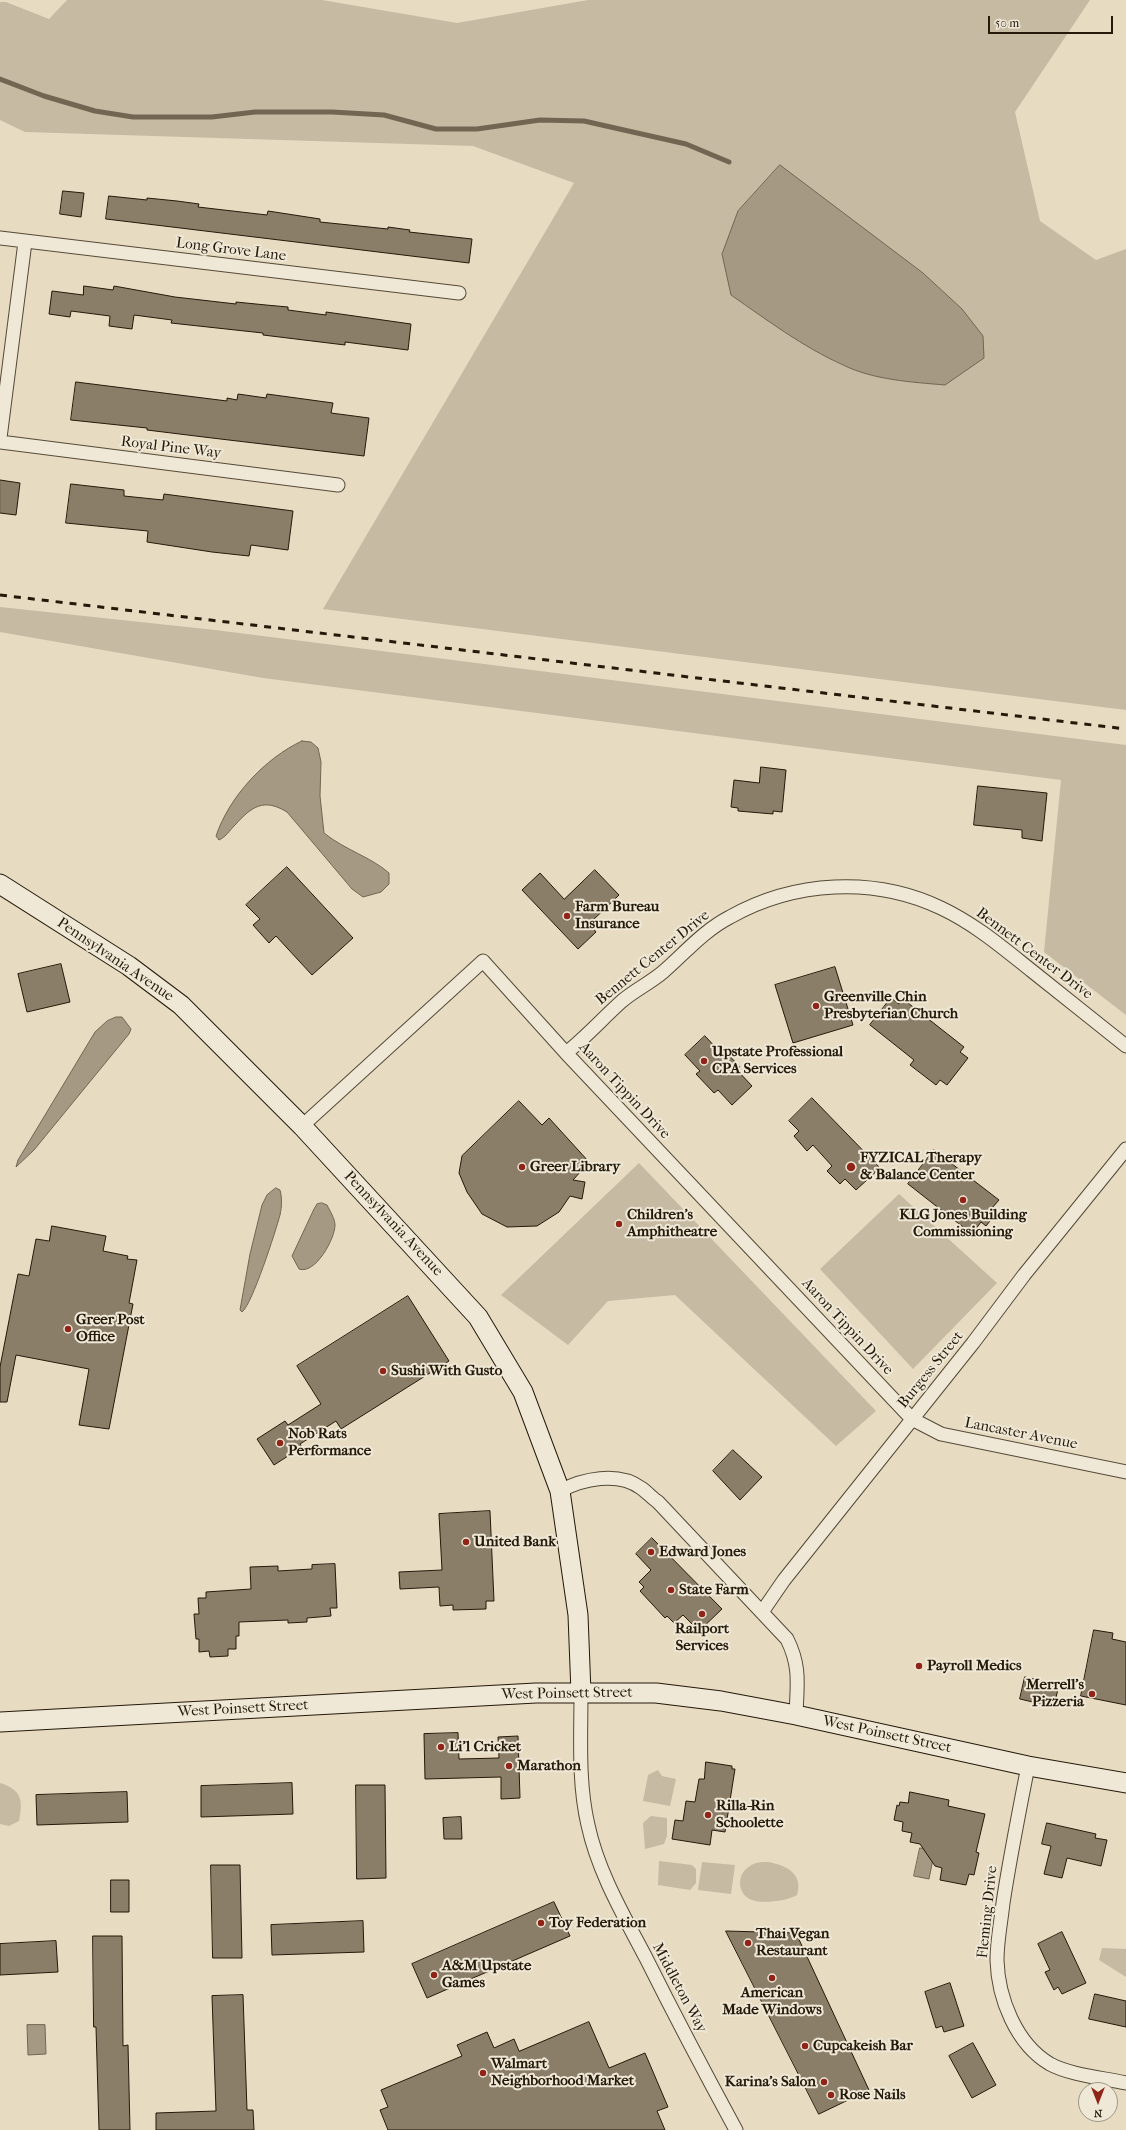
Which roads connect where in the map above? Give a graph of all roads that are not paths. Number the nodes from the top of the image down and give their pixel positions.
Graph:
1 (0, 238) edge
2 (25, 242) junction
3 (459, 293) dead end
4 (0, 438) edge
5 (0, 442) edge
6 (338, 485) dead end
7 (0, 884) edge
8 (1126, 1046) edge
9 (566, 1053) junction
10 (302, 1126) junction
11 (1126, 1150) edge
12 (912, 1419) junction
13 (1126, 1472) edge
14 (560, 1491) junction
15 (762, 1612) junction
16 (581, 1692) junction
17 (796, 1715) junction
18 (0, 1722) edge
19 (1028, 1766) junction
20 (1126, 1783) edge
21 (1126, 2083) edge
22 (736, 2130) edge

1 - 2 street, Long Grove Lane
2 - 3 street, Long Grove Lane
2 - 4 street
5 - 6 street, Royal Pine Way
7 - 10 main road, Pennsylvania Avenue
8 - 9 street, Bennett Center Drive
9 - 10 street, Aaron Tippin Drive
9 - 12 street, Aaron Tippin Drive
10 - 14 main road, Pennsylvania Avenue
11 - 12 street, Burgess Street
12 - 13 street, Lancaster Avenue
12 - 15 street, Burgess Street
14 - 15 street
14 - 16 main road, Pennsylvania Avenue
15 - 17 street
16 - 17 main road, West Poinsett Street
16 - 18 main road, West Poinsett Street
16 - 22 street, Middleton Way
17 - 19 main road, West Poinsett Street
19 - 20 main road, West Poinsett Street
19 - 21 street, Fleming Drive

